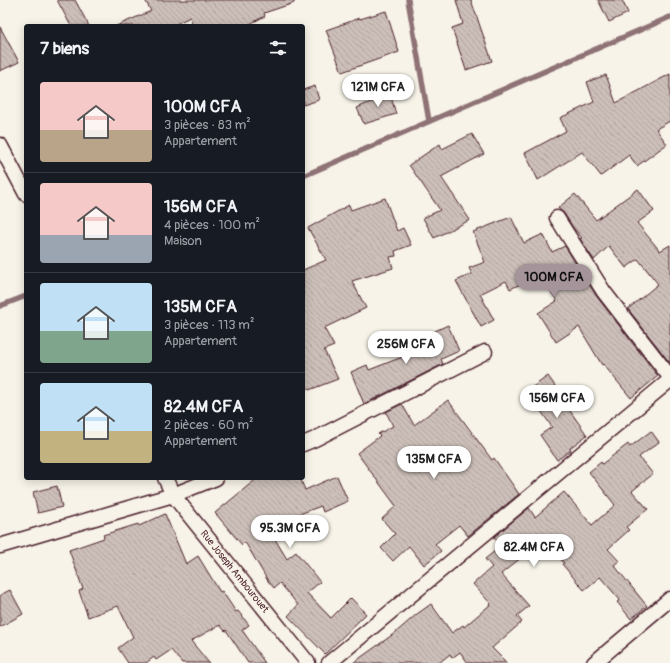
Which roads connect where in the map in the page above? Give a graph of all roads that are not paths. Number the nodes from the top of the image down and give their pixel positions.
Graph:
1 (0, 145) edge
2 (24, 190) edge
3 (557, 218) dead end
4 (485, 352) dead end
5 (670, 378) edge
6 (305, 443) edge
7 (166, 480) edge
8 (211, 480) edge
9 (173, 495) junction
10 (0, 546) edge
11 (668, 604) edge
12 (308, 663) edge
13 (329, 663) edge
14 (594, 663) edge

1 - 2 street
3 - 5 street
4 - 6 street
5 - 13 street
7 - 9 street, Rue Joseph Ambourouet
8 - 9 street
9 - 10 street
9 - 12 street, Rue Joseph Ambourouet
11 - 14 street

